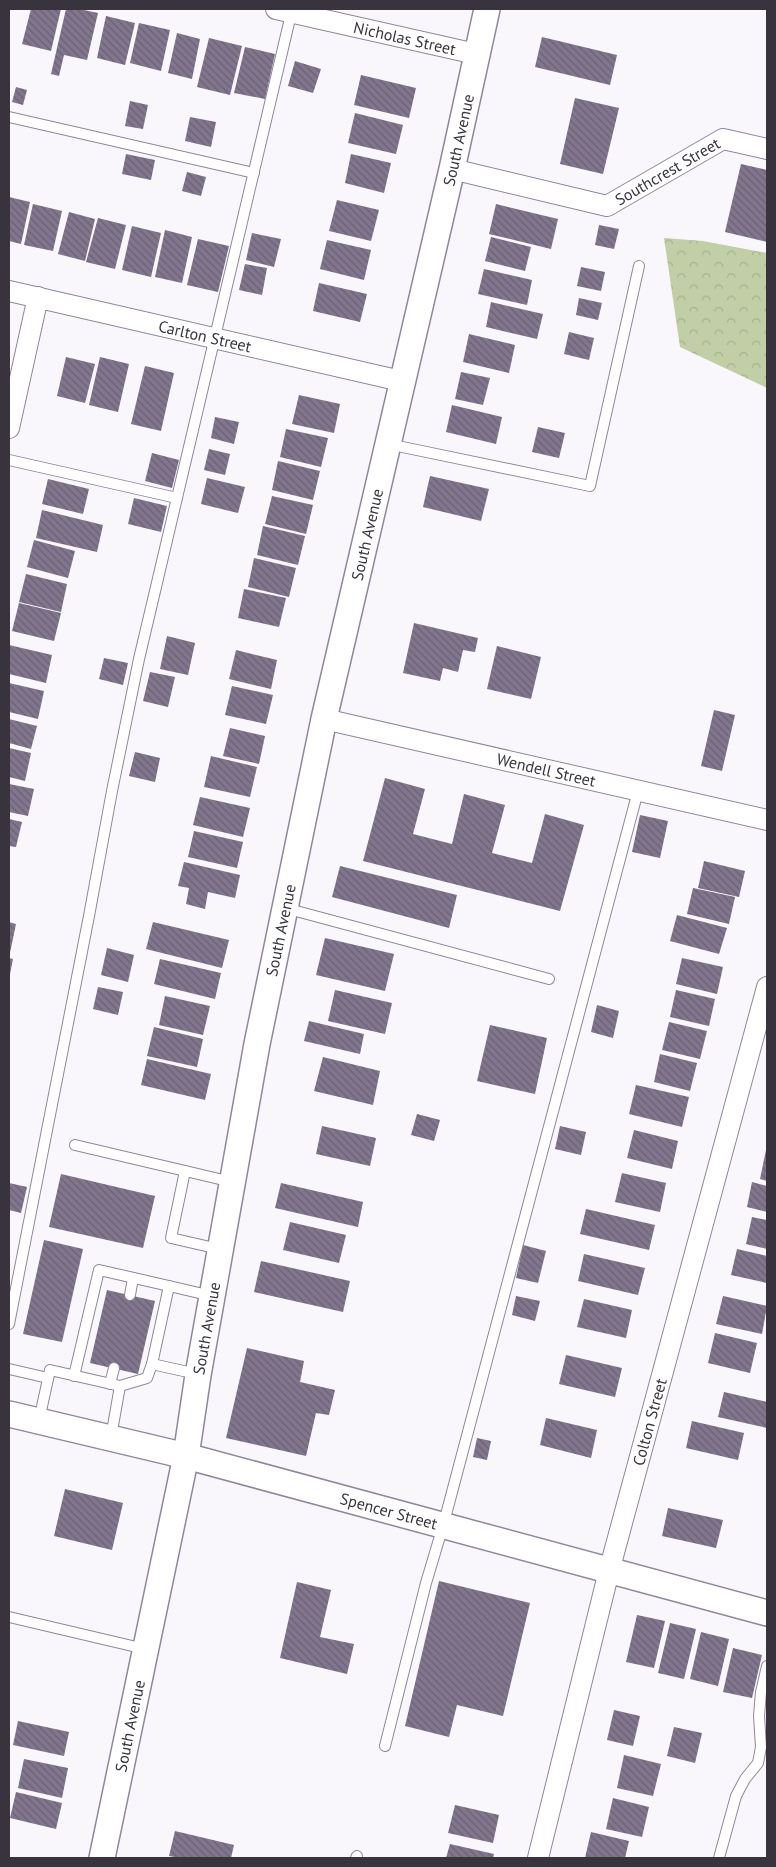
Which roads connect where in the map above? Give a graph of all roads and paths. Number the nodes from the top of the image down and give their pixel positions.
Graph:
1 (487, 9) edge
2 (286, 10) edge
3 (476, 54) junction
4 (9, 117) edge
5 (767, 149) edge
6 (452, 169) junction
7 (254, 173) junction
8 (639, 266) dead end
9 (9, 291) edge
10 (38, 297) junction
11 (215, 338) junction
12 (402, 381) junction
13 (9, 428) edge
14 (387, 444) junction
15 (9, 460) edge
16 (178, 498) junction
17 (324, 719) junction
18 (638, 791) junction
19 (767, 820) edge
20 (285, 908) junction
21 (548, 979) dead end
22 (767, 988) edge
23 (75, 1145) dead end
24 (185, 1171) junction
25 (233, 1182) junction
26 (221, 1250) junction
27 (133, 1278) junction
28 (170, 1286) junction
29 (130, 1295) dead end
30 (213, 1297) junction
31 (9, 1324) edge
32 (152, 1364) junction
33 (114, 1368) dead end
34 (9, 1369) edge
35 (198, 1375) junction
36 (74, 1376) junction
37 (48, 1378) junction
38 (115, 1385) junction
39 (9, 1414) edge
40 (39, 1421) junction
41 (111, 1438) junction
42 (186, 1456) junction
43 (443, 1526) junction
44 (609, 1571) junction
45 (767, 1613) edge
46 (9, 1617) edge
47 (146, 1649) junction
48 (767, 1666) edge
49 (385, 1746) dead end
50 (102, 1858) edge
51 (538, 1858) edge
52 (719, 1858) edge

1 - 3 street, South Avenue
2 - 3 street, Nicholas Street
2 - 7 lane
3 - 6 street, South Avenue
4 - 7 lane
5 - 6 street, Southcrest Street
6 - 12 street, South Avenue
7 - 11 lane
8 - 14 lane
9 - 10 street, Carlton Street
10 - 11 street, Carlton Street
10 - 13 street
11 - 12 street, Carlton Street
11 - 16 lane
12 - 14 street, South Avenue
14 - 17 street, South Avenue
15 - 16 lane
16 - 31 lane
17 - 18 street, Wendell Street
17 - 20 street, South Avenue
18 - 19 street, Wendell Street
18 - 43 lane
20 - 21 lane
20 - 25 street, South Avenue
22 - 44 street, Colton Street
23 - 24 lane
24 - 25 lane
24 - 26 lane
25 - 26 street, South Avenue
26 - 30 street, South Avenue
27 - 28 lane
27 - 29 lane
27 - 36 lane
28 - 30 lane
28 - 32 lane
30 - 35 street, South Avenue
32 - 35 lane
32 - 38 lane
33 - 38 lane
34 - 37 lane
35 - 42 street, South Avenue
36 - 37 lane
36 - 38 lane
37 - 40 lane
38 - 41 lane
39 - 40 street, Spencer Street
40 - 41 street, Spencer Street
41 - 42 street, Spencer Street
42 - 43 street, Spencer Street
42 - 47 street, South Avenue
43 - 44 street, Spencer Street
43 - 49 lane
44 - 45 street, Spencer Street
44 - 51 street, Colton Street
46 - 47 lane
47 - 50 street, South Avenue
48 - 52 lane

